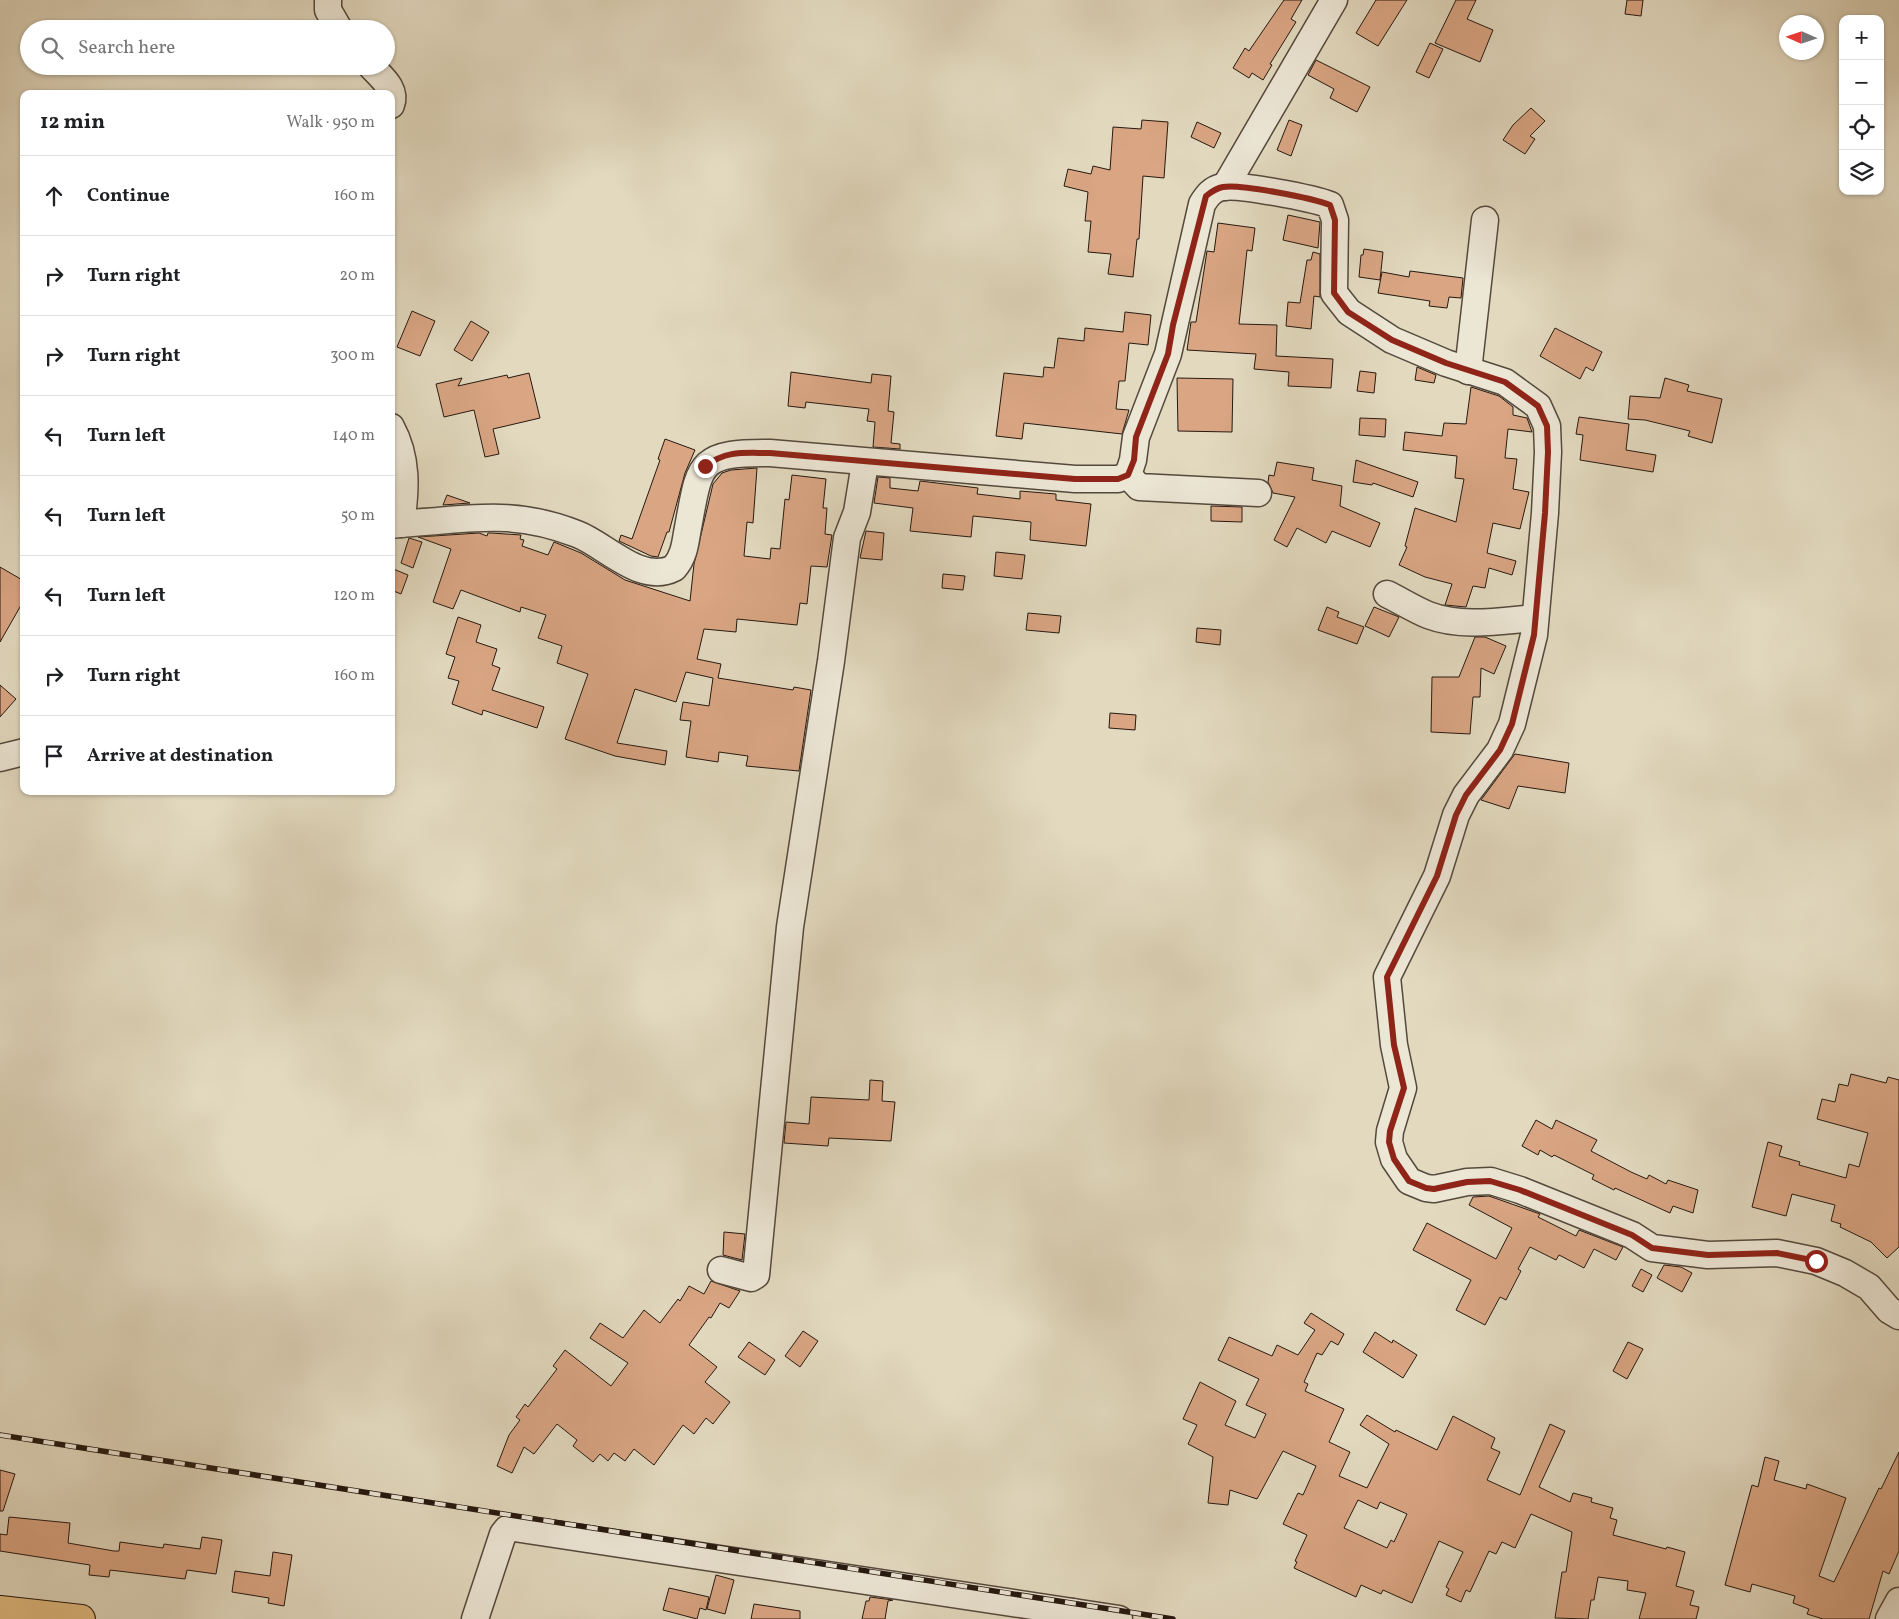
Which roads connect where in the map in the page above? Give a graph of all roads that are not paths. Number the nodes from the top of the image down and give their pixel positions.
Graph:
1 (328, 0) edge
2 (1334, 0) edge
3 (334, 20) edge
4 (379, 75) edge
5 (392, 90) edge
6 (1225, 187) junction
7 (1485, 220) dead end
8 (1468, 371) junction
9 (395, 435) edge
10 (865, 463) junction
11 (1128, 475) junction
12 (1258, 493) dead end
13 (396, 525) edge
14 (1387, 594) dead end
15 (1535, 618) junction
16 (20, 753) edge
17 (0, 758) edge
18 (721, 1270) dead end
19 (1899, 1316) edge
20 (1899, 1601) edge
21 (0, 1610) edge
22 (29, 1616) edge
23 (1065, 1616) edge
24 (81, 1619) edge
25 (475, 1619) edge
26 (1119, 1619) edge
27 (1889, 1619) edge

1 - 3 street
2 - 6 street
4 - 5 street
6 - 8 street
6 - 11 street
7 - 8 street
8 - 15 street
9 - 13 street
10 - 11 street
10 - 13 street
10 - 18 street
11 - 12 street
14 - 15 street
15 - 19 street
16 - 17 street
20 - 27 street
21 - 22 highway
22 - 24 highway
23 - 25 street
23 - 26 street

